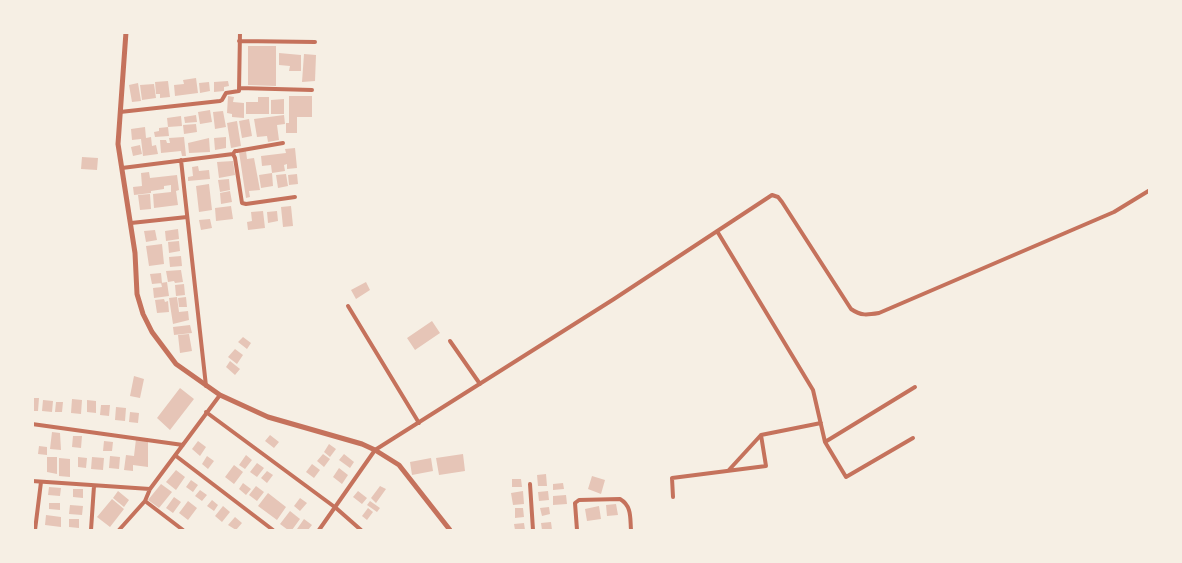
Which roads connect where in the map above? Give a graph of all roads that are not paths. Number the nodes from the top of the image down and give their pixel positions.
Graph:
1 (126, 32) edge
2 (240, 32) edge
3 (239, 41) junction
4 (315, 42) dead end
5 (239, 88) junction
6 (312, 90) dead end
7 (120, 112) junction
8 (283, 143) dead end
9 (233, 154) junction
10 (181, 160) junction
11 (122, 168) junction
12 (1150, 190) edge
13 (295, 197) dead end
14 (187, 217) junction
15 (131, 223) junction
16 (717, 232) junction
17 (348, 306) dead end
18 (450, 341) dead end
19 (480, 384) junction
20 (206, 386) junction
21 (915, 388) dead end
22 (220, 395) junction
23 (206, 412) junction
24 (419, 422) junction
25 (821, 422) junction
26 (32, 424) edge
27 (761, 435) junction
28 (913, 438) dead end
29 (826, 442) junction
30 (182, 446) junction
31 (376, 450) junction
32 (176, 456) junction
33 (728, 471) junction
34 (32, 482) edge
35 (41, 482) junction
36 (530, 484) dead end
37 (94, 486) junction
38 (150, 489) junction
39 (673, 497) dead end
40 (145, 501) junction
41 (336, 508) junction
42 (35, 530) edge
43 (91, 530) edge
44 (119, 530) edge
45 (183, 530) edge
46 (273, 530) edge
47 (319, 530) edge
48 (361, 530) edge
49 (450, 530) edge
50 (533, 530) edge
51 (577, 530) edge
52 (631, 530) edge

1 - 7 street
2 - 3 street
3 - 4 street
3 - 5 street
5 - 6 street
5 - 7 street
7 - 11 street
8 - 9 street
9 - 10 street
9 - 13 street
10 - 11 street
10 - 14 street
11 - 15 street
12 - 16 street
14 - 15 street
14 - 20 street
15 - 20 street
16 - 19 street
16 - 25 street
17 - 24 street
18 - 19 street
19 - 24 street
20 - 22 street
21 - 29 street
22 - 23 street
22 - 31 street
23 - 30 street
23 - 41 street
24 - 31 street
25 - 27 street
25 - 29 street
26 - 30 street
27 - 33 street
27 - 33 street
28 - 29 street
30 - 32 street
31 - 41 street
31 - 49 street
32 - 38 street
32 - 46 street
33 - 39 street
34 - 35 street
35 - 37 street
35 - 42 street
36 - 50 street
37 - 38 street
37 - 43 street
38 - 40 street
40 - 44 street
40 - 45 street
41 - 47 street
41 - 48 street
51 - 52 street

